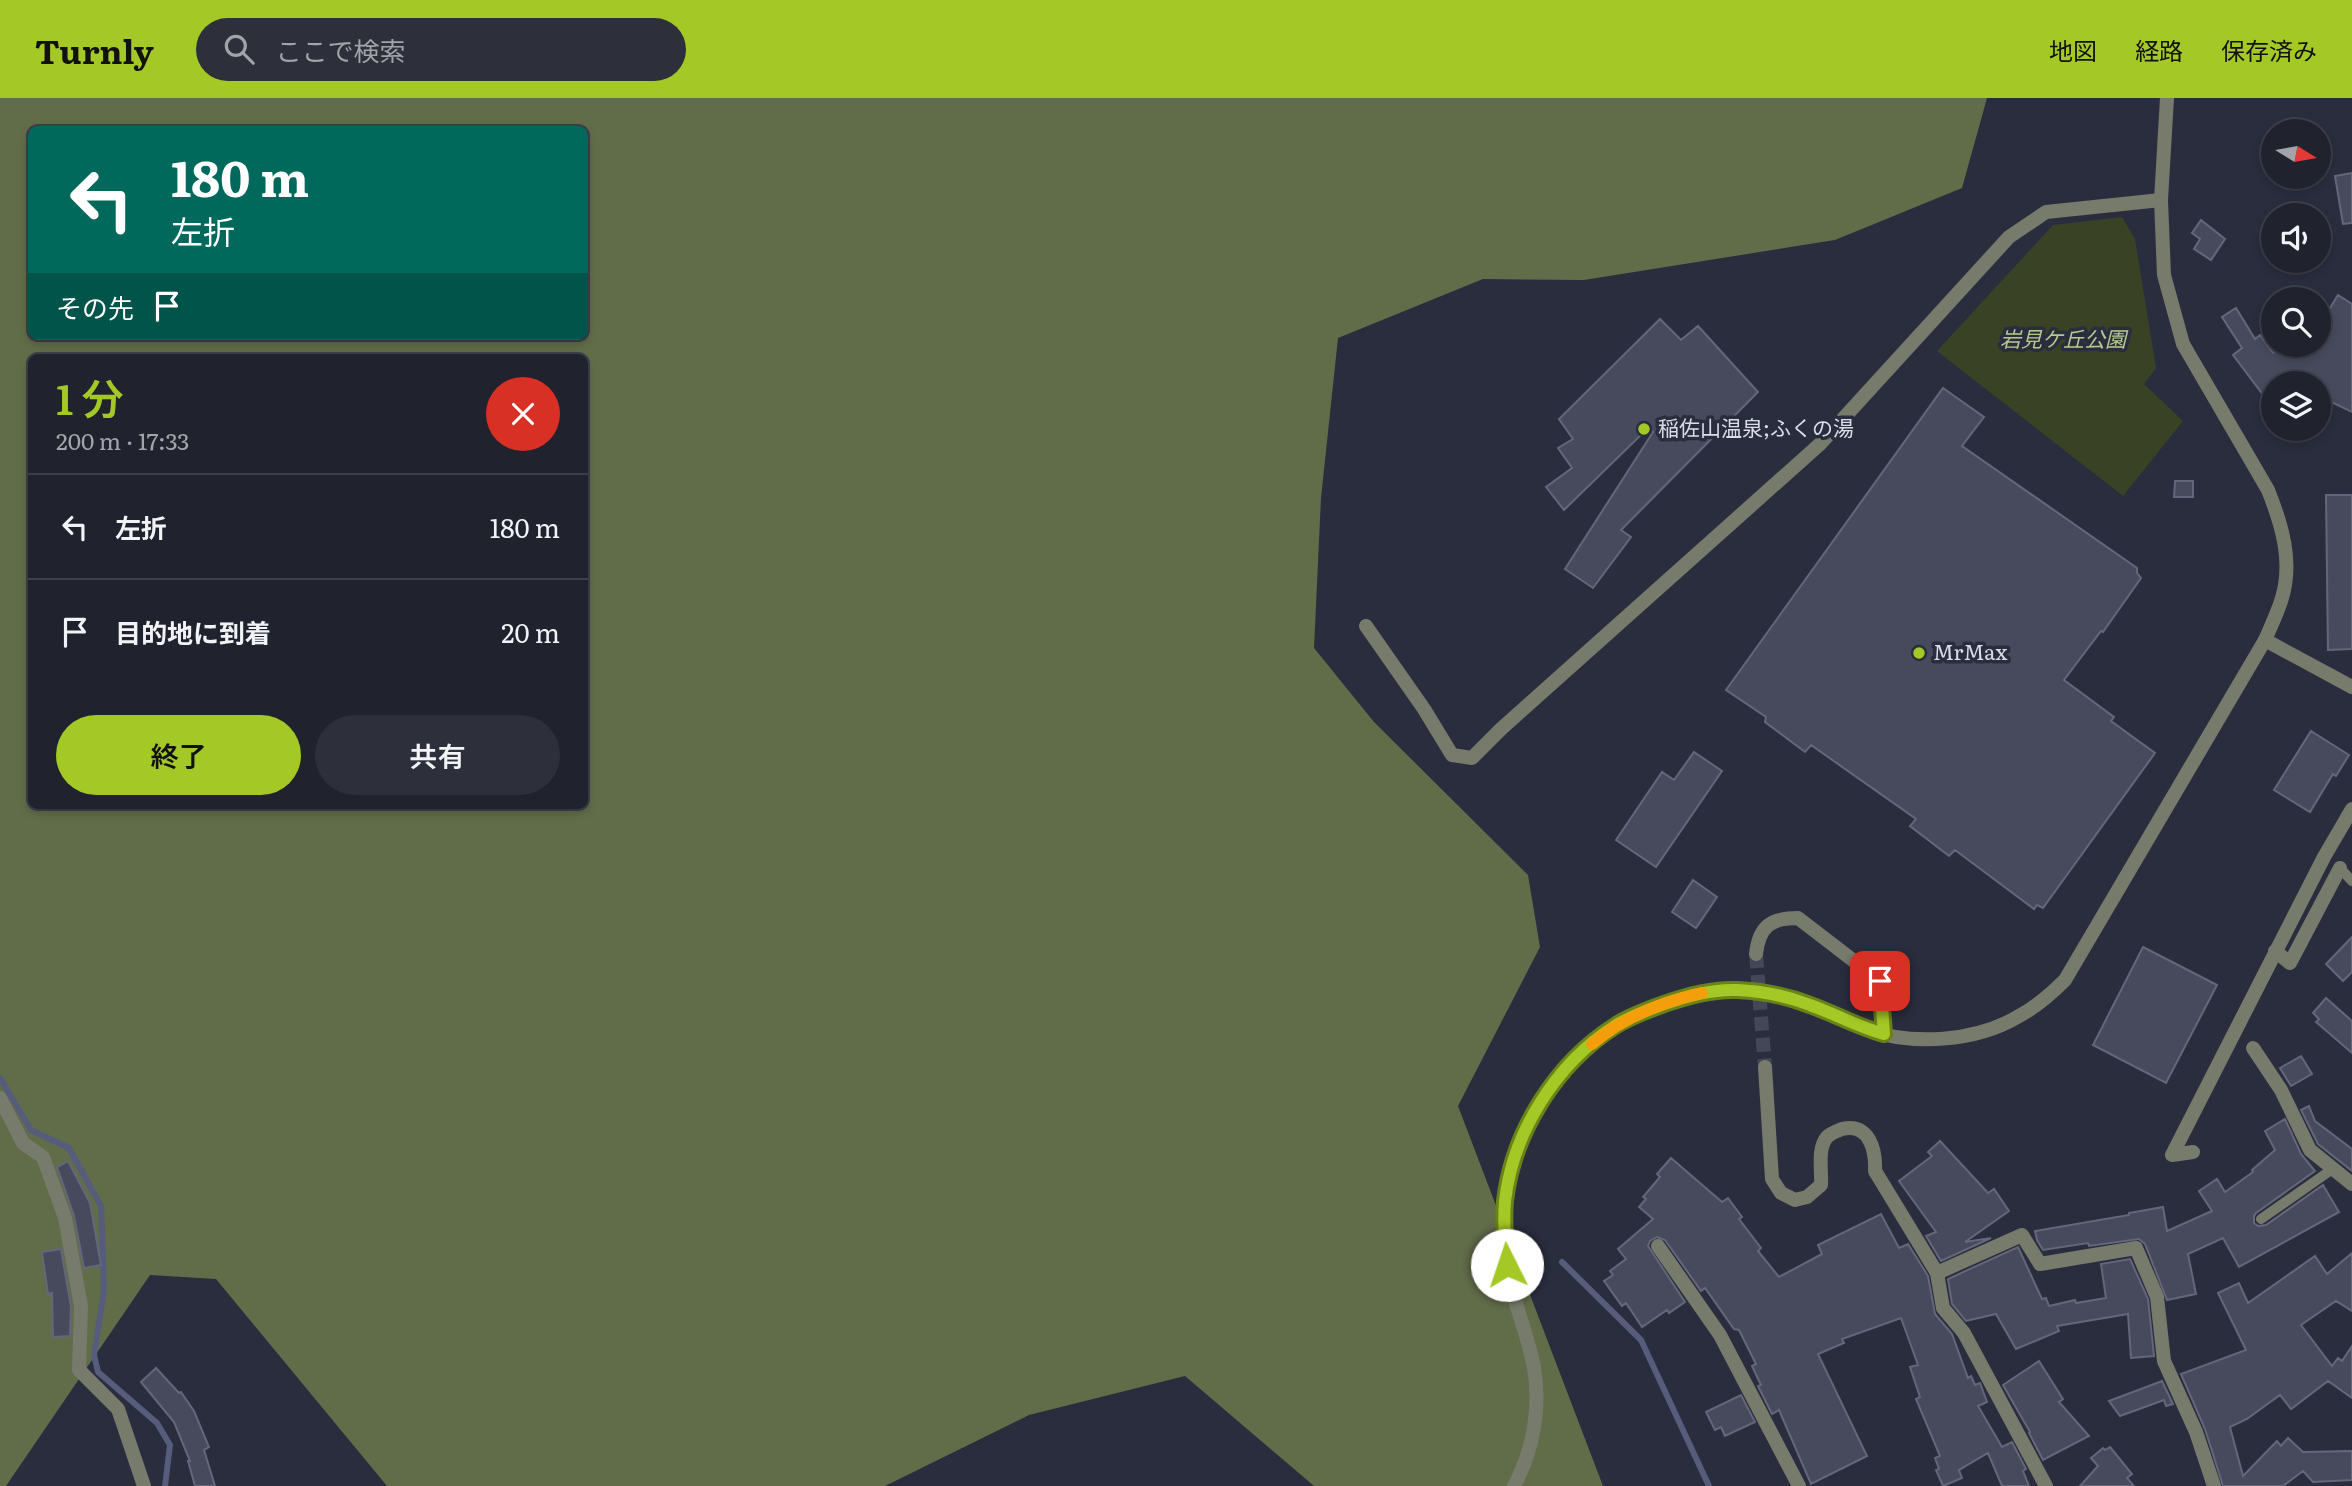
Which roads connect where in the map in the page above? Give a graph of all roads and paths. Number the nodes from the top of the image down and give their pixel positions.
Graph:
1 (2167, 98) edge
2 (2161, 200) junction
3 (1366, 626) dead end
4 (2266, 640) junction
5 (2352, 687) edge
6 (2352, 809) edge
7 (2340, 868) joint
8 (2352, 881) edge
9 (2275, 951) junction
10 (1756, 954) tunnel mouth
11 (1884, 1034) junction
12 (2253, 1048) dead end
13 (1765, 1067) tunnel mouth
14 (0, 1098) edge
15 (2193, 1152) dead end
16 (2334, 1168) junction
17 (2352, 1184) edge
18 (2261, 1219) dead end
19 (1658, 1246) dead end
20 (1937, 1273) junction
21 (144, 1486) edge
22 (1514, 1486) edge
23 (1799, 1486) edge
24 (2046, 1486) edge
25 (2214, 1486) edge

1 - 2 street
2 - 3 street
2 - 4 street
4 - 5 street
4 - 11 street
6 - 9 street
7 - 8 lane
7 - 9 street
9 - 15 street
10 - 11 street
11 - 22 street
12 - 16 street
13 - 20 street
14 - 21 street
16 - 17 street
16 - 18 lane
19 - 23 street
20 - 24 street
20 - 25 street

